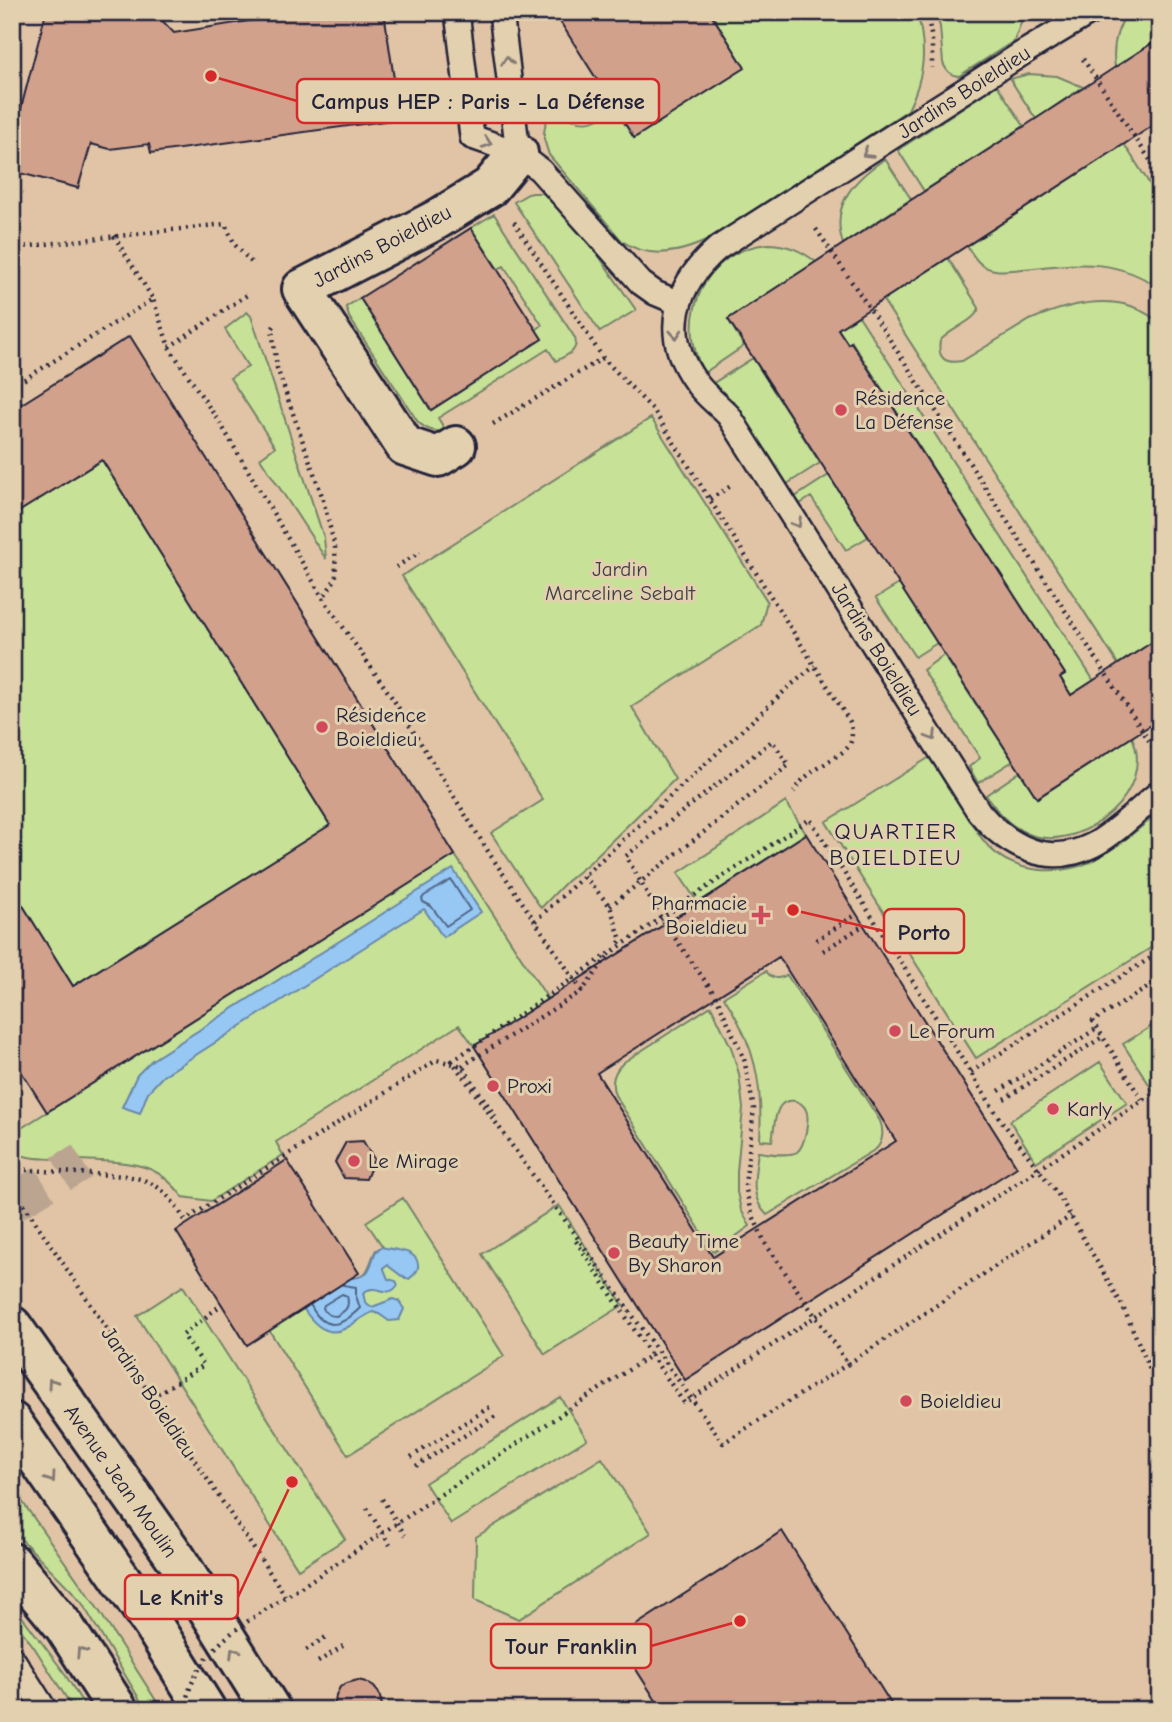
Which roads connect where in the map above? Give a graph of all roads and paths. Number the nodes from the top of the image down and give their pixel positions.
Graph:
1 (457, 12) edge
2 (501, 12) edge
3 (927, 12) edge
4 (1091, 12) edge
5 (1063, 29) junction
6 (928, 115) junction
7 (518, 153) junction
8 (1160, 175) edge
9 (490, 187) junction
10 (795, 199) junction
11 (114, 236) junction
12 (12, 248) edge
13 (254, 265) dead end
14 (302, 289) junction
15 (250, 293) dead end
16 (153, 299) junction
17 (679, 303) junction
18 (169, 346) junction
19 (603, 358) junction
20 (12, 387) edge
21 (456, 446) joint
22 (420, 552) dead end
23 (396, 567) dead end
24 (323, 598) junction
25 (815, 666) junction
26 (1160, 757) edge
27 (794, 792) dead end
28 (1160, 792) edge
29 (584, 876) junction
30 (610, 906) junction
31 (857, 914) dead end
32 (661, 918) junction
33 (535, 921) junction
34 (864, 925) dead end
35 (816, 940) dead end
36 (823, 951) dead end
37 (1160, 952) edge
38 (1160, 980) edge
39 (582, 991) junction
40 (1096, 1029) junction
41 (1101, 1038) junction
42 (462, 1066) junction
43 (971, 1072) junction
44 (1160, 1089) edge
45 (999, 1091) dead end
46 (1004, 1099) dead end
47 (1142, 1100) junction
48 (1038, 1168) junction
49 (12, 1169) edge
50 (12, 1187) edge
51 (1071, 1216) junction
52 (222, 1304) dead end
53 (815, 1316) junction
54 (12, 1326) edge
55 (651, 1355) junction
56 (848, 1364) junction
57 (152, 1397) junction
58 (692, 1398) junction
59 (1160, 1400) edge
60 (493, 1405) dead end
61 (499, 1414) dead end
62 (12, 1422) edge
63 (411, 1457) dead end
64 (416, 1466) dead end
65 (382, 1499) dead end
66 (367, 1508) dead end
67 (405, 1535) dead end
68 (390, 1545) dead end
69 (12, 1563) edge
70 (286, 1597) junction
71 (329, 1635) dead end
72 (343, 1646) dead end
73 (306, 1650) dead end
74 (12, 1657) edge
75 (318, 1662) dead end
76 (45, 1710) edge
77 (118, 1710) edge
78 (184, 1710) edge
79 (206, 1710) edge
80 (271, 1710) edge

1 -> 7 lane
7 -> 2 lane
3 - 6 path
4 - 5 lane, Jardins Boieldieu
5 - 6 lane, Jardins Boieldieu
5 - 8 path
6 -> 10 lane, Jardins Boieldieu
7 - 9 street, Jardins Boieldieu
7 - 17 lane
9 - 14 street, Jardins Boieldieu
9 - 19 path
10 - 17 lane, Jardins Boieldieu
10 - 26 path
11 - 12 path
11 - 13 path
11 - 16 path
14 - 21 street, Jardins Boieldieu
14 - 24 path
15 - 18 path
16 - 18 path
16 - 20 path
17 -> 28 lane, Jardins Boieldieu
18 - 24 path
19 - 21 path
19 - 25 path
22 - 23 path
24 - 33 path
25 - 27 path
25 - 29 path
29 - 30 path
29 - 33 path
30 - 32 path
30 - 39 path
31 - 35 path
32 - 43 path
32 - 53 path
32 - 58 path
33 - 39 path
34 - 36 path
37 - 43 path
38 - 40 path
39 - 42 path
40 - 41 path
40 - 45 path
41 - 46 path
41 - 47 path
42 - 49 path
42 - 55 path
43 - 48 path
44 - 47 path
47 - 48 path
48 - 51 path
48 - 53 path
50 - 57 path, Jardins Boieldieu
51 - 56 path
51 - 59 path
52 - 57 path
53 - 56 path
53 - 58 path
80 -> 54 street, Avenue Jean Moulin
55 - 58 path
55 - 70 path
56 - 58 path
57 - 70 path, Jardins Boieldieu
60 - 63 path
61 - 64 path
62 -> 79 street
65 - 67 path
66 - 68 path
77 -> 69 street
70 - 78 path, bridge
71 - 73 path
72 - 75 path
74 - 76 lane

